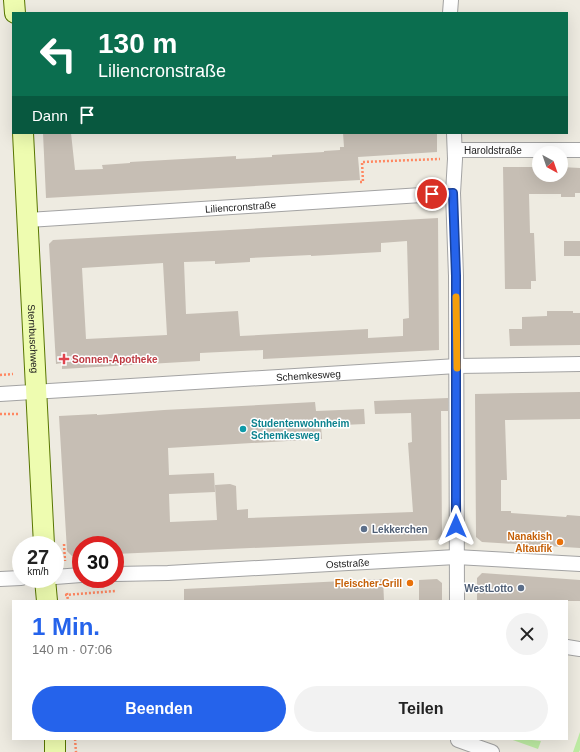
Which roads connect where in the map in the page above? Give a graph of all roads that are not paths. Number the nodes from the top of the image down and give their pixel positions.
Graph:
1 (14, 0) edge
2 (451, 0) edge
3 (15, 12) edge
4 (450, 12) edge
5 (23, 134) edge
6 (454, 134) edge
7 (580, 150) edge
8 (455, 154) junction
9 (453, 193) junction
10 (28, 220) junction
11 (580, 364) edge
12 (457, 366) junction
13 (36, 392) junction
14 (0, 394) edge
15 (44, 536) edge
16 (456, 557) junction
17 (580, 564) edge
18 (124, 574) edge
19 (12, 579) edge
20 (0, 580) edge
21 (46, 588) edge
22 (47, 600) edge
23 (457, 600) edge
24 (568, 648) edge
25 (580, 649) edge
26 (55, 740) edge
27 (458, 744) edge
28 (56, 752) edge
29 (492, 752) edge

1 - 3 main road
2 - 4 street
5 - 10 main road, Sternbuschweg
6 - 8 street
7 - 8 street, Haroldstraße
8 - 9 street
9 - 10 street, Liliencronstraße
9 - 12 street
10 - 13 main road, Sternbuschweg
11 - 12 street, Schemkesweg
12 - 13 street, Schemkesweg
12 - 16 street
13 - 14 street, Schemkesweg
13 - 15 main road, Sternbuschweg
16 - 17 street, Oststraße
16 - 18 street, Oststraße
16 - 23 street
19 - 20 street
21 - 22 main road
24 - 25 street
26 - 28 main road
27 - 29 street

